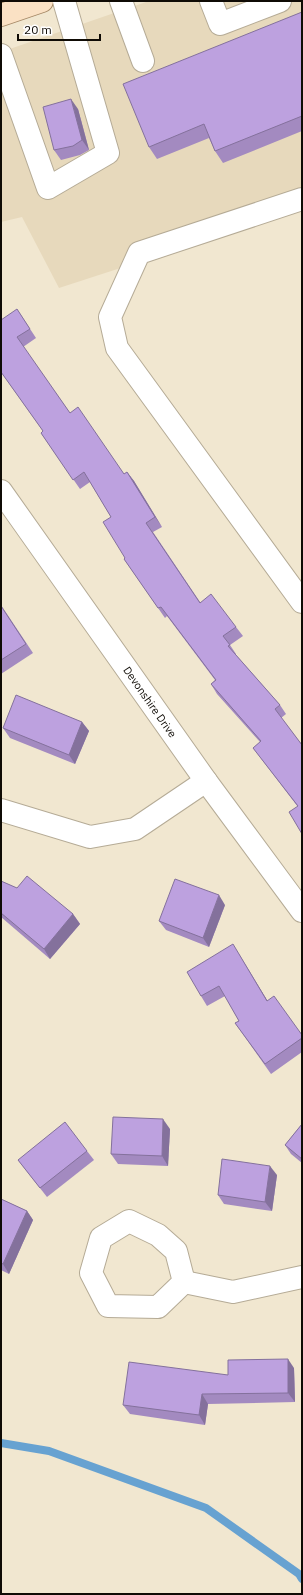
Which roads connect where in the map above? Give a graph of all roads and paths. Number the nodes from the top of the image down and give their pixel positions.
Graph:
1 (42, 1) edge
2 (64, 1) edge
3 (122, 1) edge
4 (210, 1) edge
5 (280, 1) edge
6 (1, 15) edge
7 (1, 55) edge
8 (142, 61) dead end
9 (302, 199) edge
10 (1, 490) edge
11 (302, 602) edge
12 (206, 781) junction
13 (1, 810) edge
14 (302, 910) edge
15 (302, 1276) edge
16 (184, 1282) junction

1 - 6 main road
2 - 7 street
3 - 8 street
4 - 5 street
9 - 11 street
10 - 12 street, Devonshire Drive
12 - 13 street
12 - 14 street, Devonshire Drive
15 - 16 street
16 - 16 street

